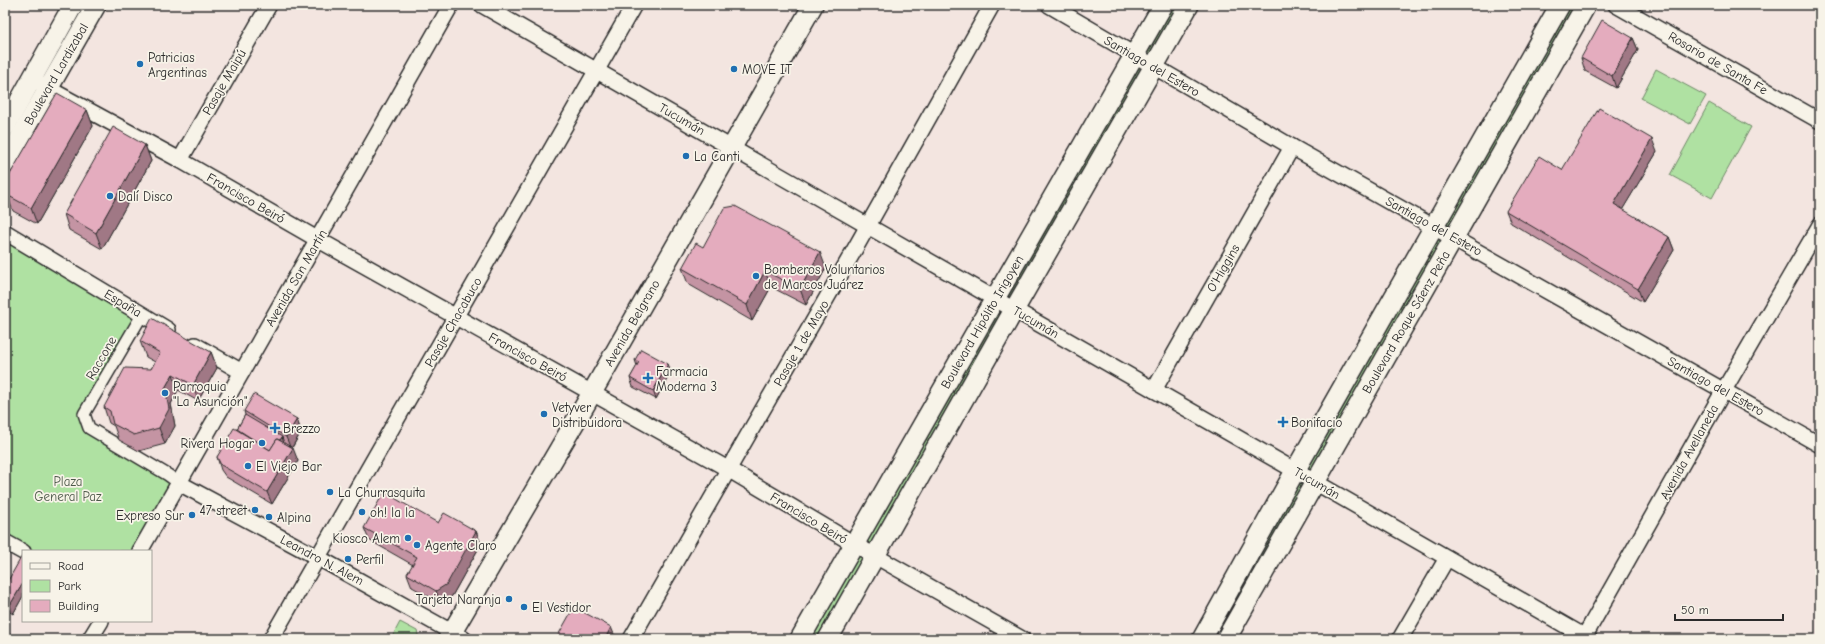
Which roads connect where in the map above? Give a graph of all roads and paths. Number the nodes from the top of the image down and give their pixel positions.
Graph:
1 (73, 5) edge
2 (96, 5) edge
3 (269, 5) edge
4 (451, 5) edge
5 (482, 5) edge
6 (634, 5) edge
7 (813, 5) edge
8 (992, 5) edge
9 (1049, 5) edge
10 (1163, 5) edge
11 (1189, 5) edge
12 (1560, 5) edge
13 (1586, 5) edge
14 (1616, 5) edge
15 (1134, 55) junction
16 (1154, 67) junction
17 (597, 71) junction
18 (40, 84) junction
19 (1820, 121) edge
20 (5, 127) edge
21 (1292, 147) junction
22 (733, 149) junction
23 (180, 160) junction
24 (5, 164) edge
25 (1820, 225) edge
26 (867, 226) junction
27 (1434, 226) junction
28 (5, 232) edge
29 (1454, 238) junction
30 (317, 239) junction
31 (995, 299) junction
32 (1014, 310) junction
33 (142, 315) junction
34 (456, 317) junction
35 (242, 372) junction
36 (1154, 390) junction
37 (1724, 390) junction
38 (592, 393) junction
39 (1820, 445) edge
40 (728, 469) junction
41 (1295, 471) junction
42 (1316, 482) junction
43 (179, 484) junction
44 (5, 542) edge
45 (854, 544) junction
46 (141, 550) edge
47 (22, 551) edge
48 (875, 556) junction
49 (317, 557) junction
50 (1447, 558) junction
51 (100, 622) edge
52 (998, 633) edge
53 (455, 637) edge
54 (1586, 638) edge
55 (90, 639) edge
56 (271, 639) edge
57 (631, 639) edge
58 (800, 639) edge
59 (828, 639) edge
60 (1022, 639) edge
61 (1202, 639) edge
62 (1226, 639) edge
63 (1400, 639) edge

1 - 18 street, Boulevard Lardizabal
2 - 18 street, Boulevard Lardizabal
3 - 23 street, Pasaje Maipú
4 - 30 street, Avenida San Martín
5 - 17 street, Tucumán
6 - 17 street, Pasaje Chacabuco
7 - 22 street, Avenida Belgrano
8 - 26 street, Pasaje 1 de Mayo
9 - 15 street, Santiago del Estero
10 - 15 street, Boulevard Hipólito Irigoyen
11 - 16 street, Boulevard Hipólito Irigoyen
12 - 27 street, Boulevard Roque Sáenz Peña
13 - 29 street, Boulevard Roque Sáenz Peña
14 - 19 street, Rosario de Santa Fe
15 - 16 street, Santiago del Estero
15 - 31 street, Boulevard Hipólito Irigoyen
16 - 21 street, Santiago del Estero
16 - 32 street, Boulevard Hipólito Irigoyen
17 - 22 street, Tucumán
17 - 34 street, Pasaje Chacabuco
18 - 20 street, Boulevard Lardizabal
18 - 23 street, Francisco Beiró
18 - 24 street, Boulevard Lardizabal
21 - 27 street, Santiago del Estero
21 - 36 street, O'Higgins
22 - 26 street, Tucumán
22 - 38 street, Avenida Belgrano
23 - 30 street, Francisco Beiró
25 - 37 street, Avenida Avellaneda
26 - 31 street, Tucumán
26 - 40 street, Pasaje 1 de Mayo
27 - 29 street, Santiago del Estero
27 - 41 street, Boulevard Roque Sáenz Peña
28 - 33 street, España
29 - 37 street, Santiago del Estero
29 - 42 street, Boulevard Roque Sáenz Peña
30 - 34 street, Francisco Beiró
30 - 35 street, Avenida San Martín
31 - 32 street, Tucumán
31 - 45 street, Boulevard Hipólito Irigoyen
32 - 36 street, Tucumán
32 - 48 street, Boulevard Hipólito Irigoyen
33 - 35 street, España
33 - 43 street, Raccone
34 - 38 street, Francisco Beiró
34 - 49 street, Pasaje Chacabuco
35 - 43 street, Avenida San Martín
36 - 41 street, Tucumán
37 - 39 street, Santiago del Estero
37 - 54 street, Avenida Avellaneda
38 - 40 street, Francisco Beiró
38 - 53 street, Avenida Belgrano
40 - 45 street, Francisco Beiró
40 - 57 street, Pasaje 1 de Mayo
41 - 42 street, Tucumán
41 - 61 street, Boulevard Roque Sáenz Peña
42 - 50 street, Tucumán
42 - 62 street, Boulevard Roque Sáenz Peña
43 - 46 street, Avenida San Martín
43 - 49 street, Leandro N. Alem
44 - 47 street
45 - 48 street, Francisco Beiró
45 - 58 street, Boulevard Hipólito Irigoyen
48 - 52 street, Francisco Beiró
48 - 59 street, Boulevard Hipólito Irigoyen
49 - 53 street, Leandro N. Alem
49 - 56 street, Pasaje Chacabuco
50 - 54 street, Tucumán
50 - 63 street
51 - 55 street
52 - 60 street, Francisco Beiró

